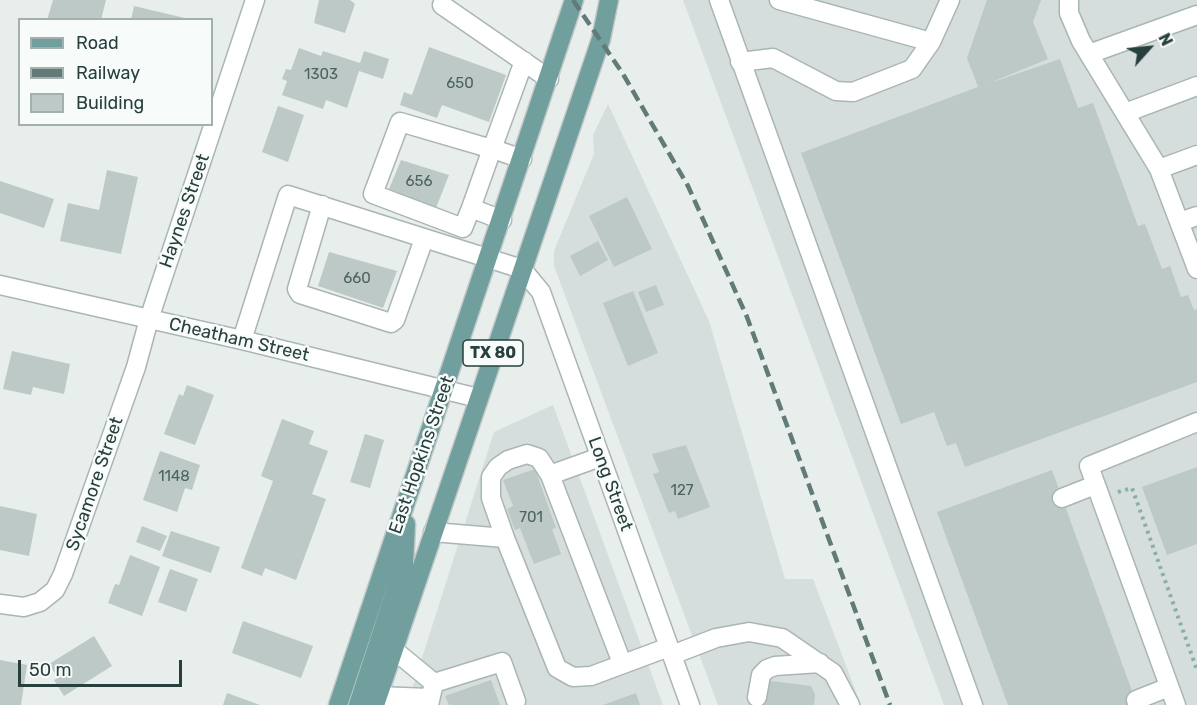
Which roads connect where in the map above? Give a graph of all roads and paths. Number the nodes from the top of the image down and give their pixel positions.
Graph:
1 (255, 0) edge
2 (574, 0) edge
3 (609, 0) edge
4 (718, 0) edge
5 (779, 0) edge
6 (950, 0) edge
7 (1069, 0) edge
8 (442, 5) dead end
9 (1197, 15) edge
10 (931, 42) junction
11 (1089, 54) junction
12 (524, 61) junction
13 (740, 62) junction
14 (549, 79) junction
15 (1197, 86) edge
16 (1125, 113) junction
17 (213, 125) edge
18 (213, 126) edge
19 (492, 149) junction
20 (1197, 155) edge
21 (522, 159) junction
22 (1159, 169) junction
23 (322, 205) junction
24 (471, 208) junction
25 (1188, 219) edge
26 (502, 220) junction
27 (424, 239) junction
28 (489, 260) junction
29 (522, 269) junction
30 (1197, 269) edge
31 (0, 285) edge
32 (148, 319) junction
33 (242, 340) junction
34 (444, 390) junction
35 (478, 398) junction
36 (1197, 422) edge
37 (600, 457) junction
38 (550, 475) junction
39 (1098, 492) junction
40 (1062, 498) dead end
41 (407, 501) junction
42 (433, 532) junction
43 (505, 538) junction
44 (0, 604) edge
45 (394, 650) junction
46 (671, 651) junction
47 (622, 663) junction
48 (820, 663) junction
49 (1197, 670) edge
50 (1169, 687) junction
51 (431, 695) edge
52 (757, 697) dead end
53 (376, 700) edge
54 (1136, 700) dead end
55 (516, 701) dead end
56 (338, 705) edge
57 (358, 705) edge
58 (690, 705) edge
59 (850, 705) edge
60 (973, 705) edge
61 (1176, 705) edge

1 - 17 street, Haynes Street
2 - 14 main road, East Hopkins Street / TX 80
3 - 29 main road, East Hopkins Street / TX 80
4 - 13 street
5 - 10 street
6 - 10 street
7 - 11 street
8 - 12 street
9 - 11 street
10 - 13 street
11 - 16 street
12 - 14 street
12 - 19 street
13 - 60 street
14 - 21 main road, East Hopkins Street / TX 80
15 - 16 street
16 - 22 street
18 - 32 street, Haynes Street
19 - 21 street
19 - 24 street
19 - 24 street
20 - 22 street
21 - 26 main road, East Hopkins Street / TX 80
22 - 25 street
23 - 27 street
23 - 27 street
23 - 33 street
24 - 26 street
25 - 30 street
26 - 28 main road, East Hopkins Street / TX 80
27 - 28 street
28 - 29 street
28 - 34 main road, East Hopkins Street / TX 80
29 - 35 main road, East Hopkins Street / TX 80
29 - 37 street, Long Street
31 - 32 street, Cheatham Street
32 - 33 street, Cheatham Street
32 - 44 street, Sycamore Street
33 - 34 street, Cheatham Street
34 - 35 street, Cheatham Street
34 - 41 main road, East Hopkins Street / TX 80
35 - 42 main road, East Hopkins Street / TX 80
36 - 39 street
37 - 38 street
37 - 46 street, Long Street
38 - 43 street
38 - 47 street
39 - 40 street
39 - 49 path
39 - 50 street
41 - 56 main road, East Hopkins Street / TX 80
41 - 57 main road
42 - 43 street
42 - 45 main road, East Hopkins Street / TX 80
43 - 47 street
45 - 51 street
45 - 53 main road, East Hopkins Street / TX 80
46 - 47 street
46 - 48 street
46 - 58 street, Long Street
48 - 52 street
48 - 59 street
50 - 54 street
50 - 61 street
51 - 53 street
51 - 55 street

